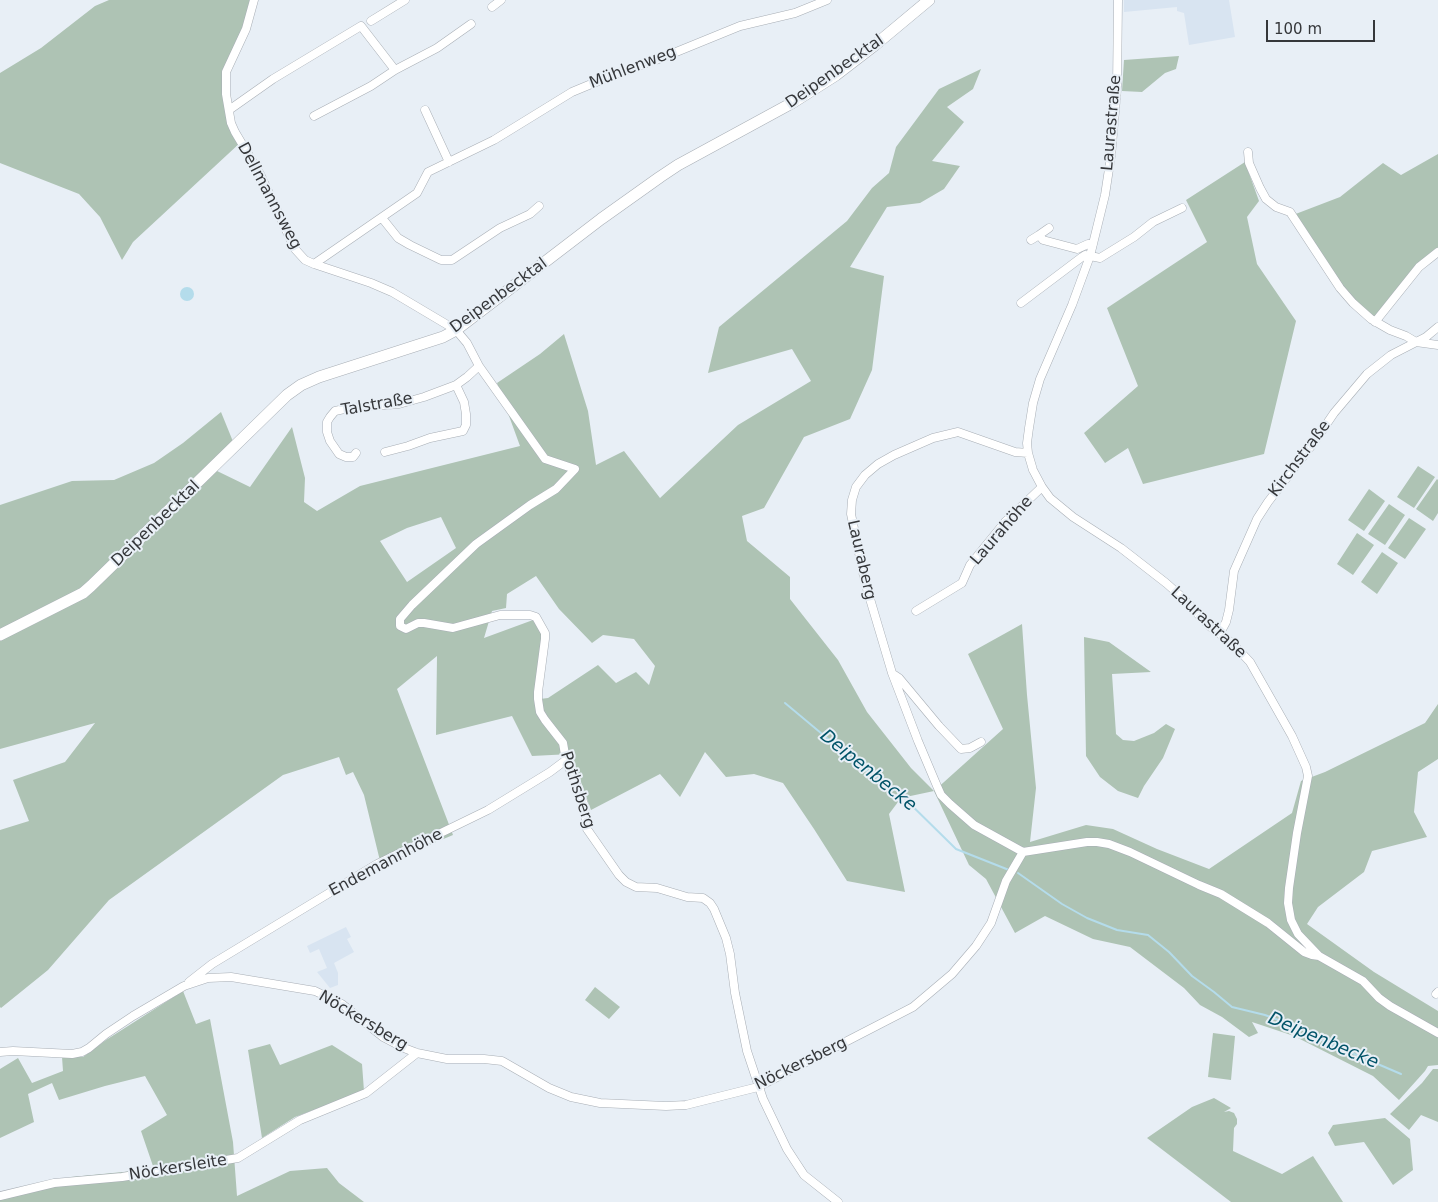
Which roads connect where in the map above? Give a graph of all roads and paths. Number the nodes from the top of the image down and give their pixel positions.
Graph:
1 (254, 0) edge
2 (404, 0) edge
3 (827, 0) edge
4 (929, 0) edge
5 (1118, 0) edge
6 (371, 21) dead end
7 (471, 24) dead end
8 (395, 70) junction
9 (229, 110) junction
10 (425, 110) dead end
11 (314, 116) dead end
12 (1248, 152) dead end
13 (449, 162) junction
14 (539, 206) dead end
15 (1182, 208) dead end
16 (382, 218) junction
17 (1049, 228) dead end
18 (1040, 235) junction
19 (1032, 240) dead end
20 (1094, 244) junction
21 (1438, 252) edge
22 (1090, 256) junction
23 (314, 264) junction
24 (1021, 303) dead end
25 (1375, 322) junction
26 (1438, 327) edge
27 (456, 330) junction
28 (1416, 342) junction
29 (1438, 345) edge
30 (479, 366) junction
31 (456, 385) junction
32 (385, 452) dead end
33 (356, 453) dead end
34 (1028, 454) junction
35 (1042, 487) junction
36 (916, 611) dead end
37 (1220, 633) junction
38 (0, 635) edge
39 (892, 673) junction
40 (981, 742) dead end
41 (566, 760) junction
42 (1023, 852) junction
43 (1319, 956) junction
44 (184, 986) junction
45 (1438, 1033) edge
46 (0, 1052) edge
47 (417, 1053) junction
48 (758, 1087) junction
49 (0, 1196) edge
50 (838, 1202) edge

1 - 9 street, Dellmannsweg
2 - 6 street
3 - 13 street, Mühlenweg
4 - 27 main road, Deipenbecktal
5 - 20 street, Laurastraße
7 - 8 street
8 - 9 street
8 - 11 street
9 - 23 street, Dellmannsweg
10 - 13 street
12 - 25 street
13 - 16 street, Mühlenweg
14 - 16 street
15 - 22 street
16 - 23 street, Mühlenweg
17 - 18 street
18 - 19 street
18 - 20 street
20 - 22 street, Laurastraße
21 - 25 street
22 - 24 street
22 - 34 street, Laurastraße
23 - 27 street, Dellmannsweg
25 - 28 street
26 - 28 street, Kirchstraße
27 - 30 street
27 - 38 main road, Deipenbecktal
28 - 29 street
28 - 37 street, Kirchstraße
30 - 31 street, Talstraße
30 - 41 street, Pothsberg
31 - 32 street
31 - 33 street, Talstraße
34 - 35 street, Laurastraße
34 - 39 street, Lauraberg
35 - 36 street, Laurahöhe
35 - 37 street, Laurastraße
37 - 43 street, Laurastraße
39 - 40 street, Lauraberg
39 - 42 street, Lauraberg
41 - 44 street, Endemannhöhe
41 - 48 street, Pothsberg
42 - 43 street
42 - 48 street, Nöckersberg
43 - 45 street, Laurastraße
44 - 46 street, Nöckersberg
44 - 47 street, Nöckersberg
47 - 48 street, Nöckersberg
47 - 49 street, Nöckersleite
48 - 50 street, Pothsberg

